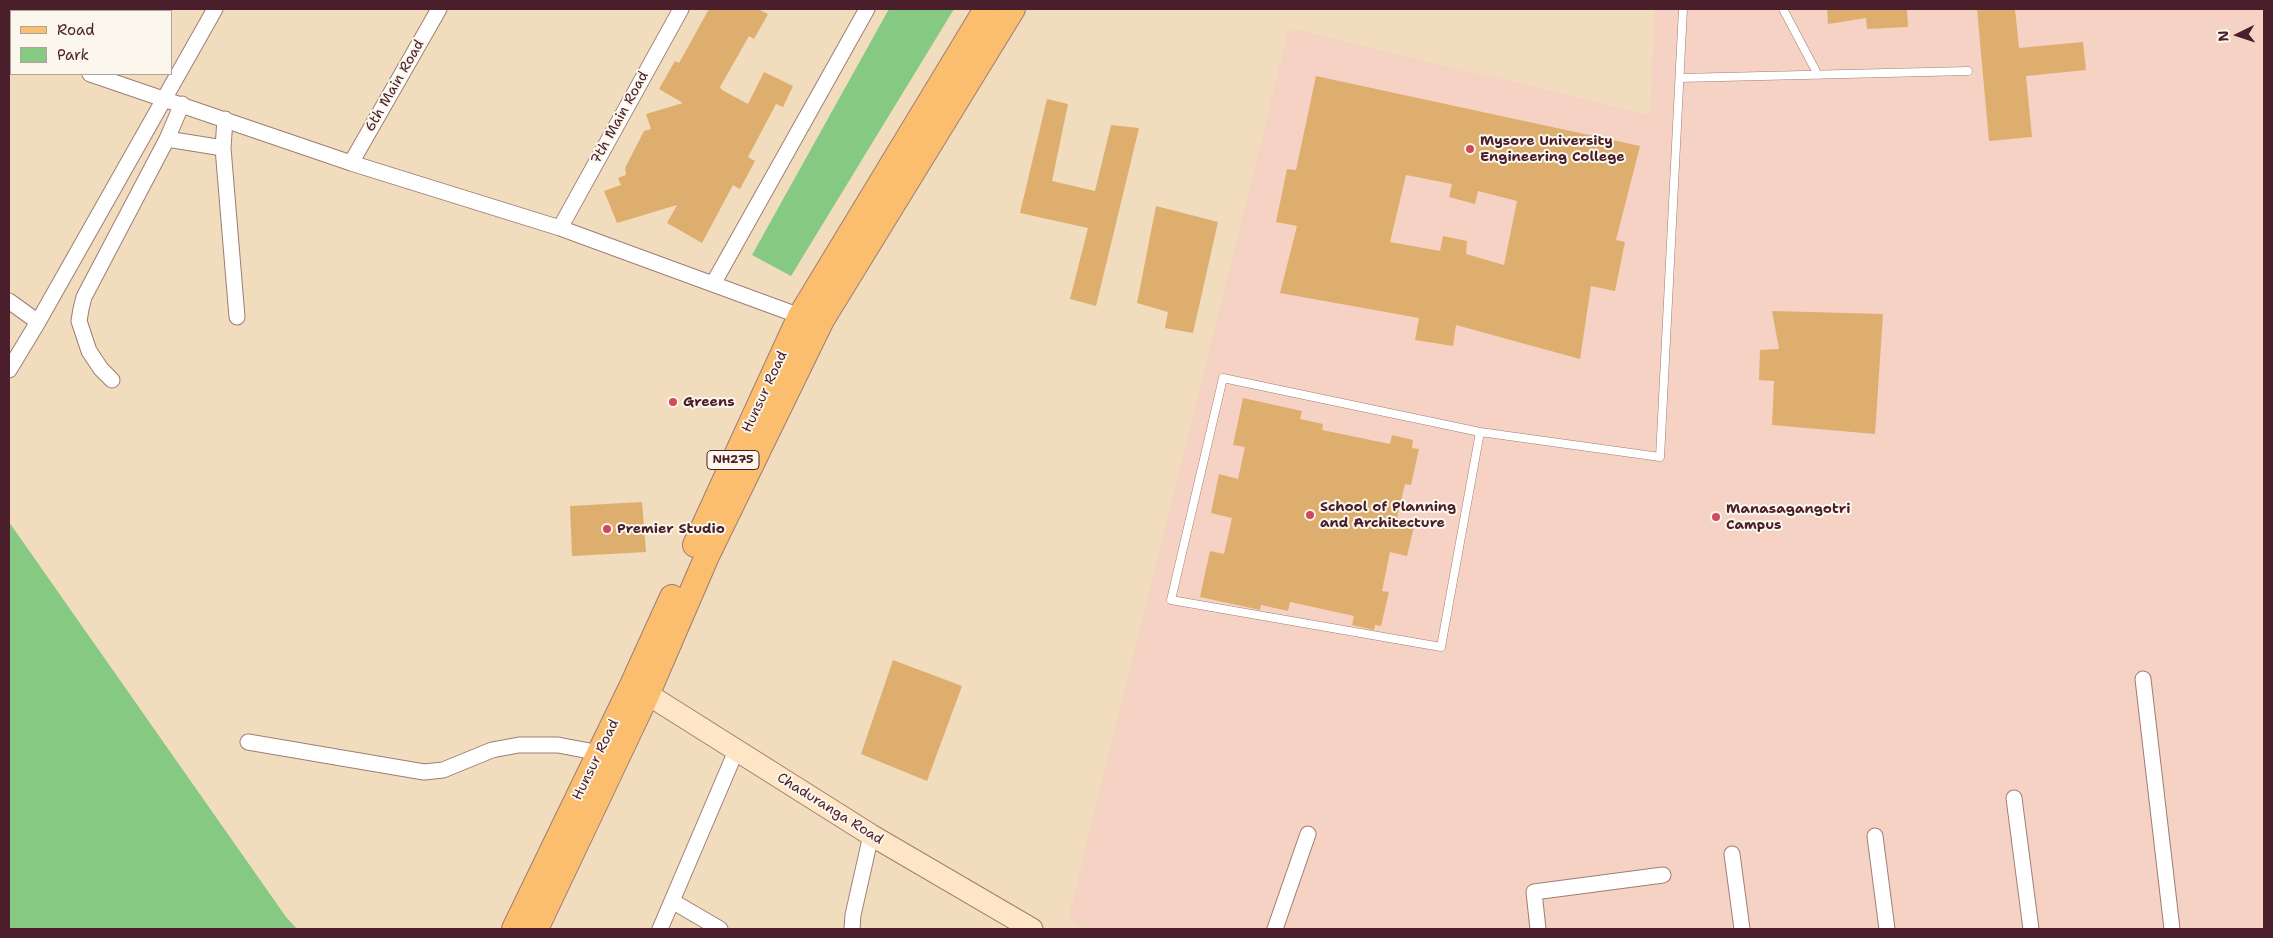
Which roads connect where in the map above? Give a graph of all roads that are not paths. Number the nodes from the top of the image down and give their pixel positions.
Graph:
1 (215, 9) edge
2 (439, 9) edge
3 (681, 9) edge
4 (867, 9) edge
5 (986, 9) edge
6 (1013, 9) edge
7 (1683, 9) edge
8 (1783, 9) edge
9 (1968, 71) dead end
10 (93, 75) edge
11 (1818, 75) junction
12 (1680, 78) junction
13 (164, 98) junction
14 (182, 104) junction
15 (226, 119) junction
16 (167, 139) junction
17 (223, 148) junction
18 (351, 163) junction
19 (560, 228) junction
20 (713, 284) junction
21 (9, 300) edge
22 (800, 316) junction
23 (237, 317) dead end
24 (38, 322) junction
25 (9, 370) edge
26 (112, 380) dead end
27 (1480, 432) junction
28 (2143, 679) dead end
29 (640, 690) junction
30 (248, 742) dead end
31 (736, 751) junction
32 (600, 753) junction
33 (2014, 798) dead end
34 (1308, 834) dead end
35 (871, 835) junction
36 (1875, 836) dead end
37 (1732, 854) dead end
38 (1664, 875) dead end
39 (672, 901) junction
40 (514, 929) edge
41 (536, 929) edge
42 (660, 929) edge
43 (720, 929) edge
44 (852, 929) edge
45 (1032, 929) edge
46 (1275, 929) edge
47 (1538, 929) edge
48 (1742, 929) edge
49 (1887, 929) edge
50 (2031, 929) edge
51 (2172, 929) edge

1 - 13 street
2 - 18 street, 6th Main Road
3 - 19 street, 7th Main Road
4 - 20 street
5 - 22 main road, Hunsur Road / NH275
6 - 29 main road
7 - 12 lane
8 - 11 lane
9 - 11 lane
10 - 13 street
11 - 12 lane
12 - 27 lane
13 - 14 street
13 - 24 street
14 - 15 street
14 - 16 street
15 - 17 street
15 - 18 street
16 - 17 street
16 - 26 street
17 - 23 street
18 - 19 street
19 - 20 street
20 - 22 street
21 - 24 street
22 - 29 main road, Hunsur Road / NH275
24 - 25 street
27 - 27 lane
28 - 51 street
29 - 31 street, Chaduranga Road
29 - 32 main road, Hunsur Road / NH275
29 - 41 main road
30 - 32 street
31 - 35 street, Chaduranga Road
31 - 39 street
32 - 40 main road, Hunsur Road / NH275
33 - 50 street
34 - 46 street
35 - 44 street
35 - 45 street, Chaduranga Road
36 - 49 street
37 - 48 street
38 - 47 street
39 - 42 street
39 - 43 street

